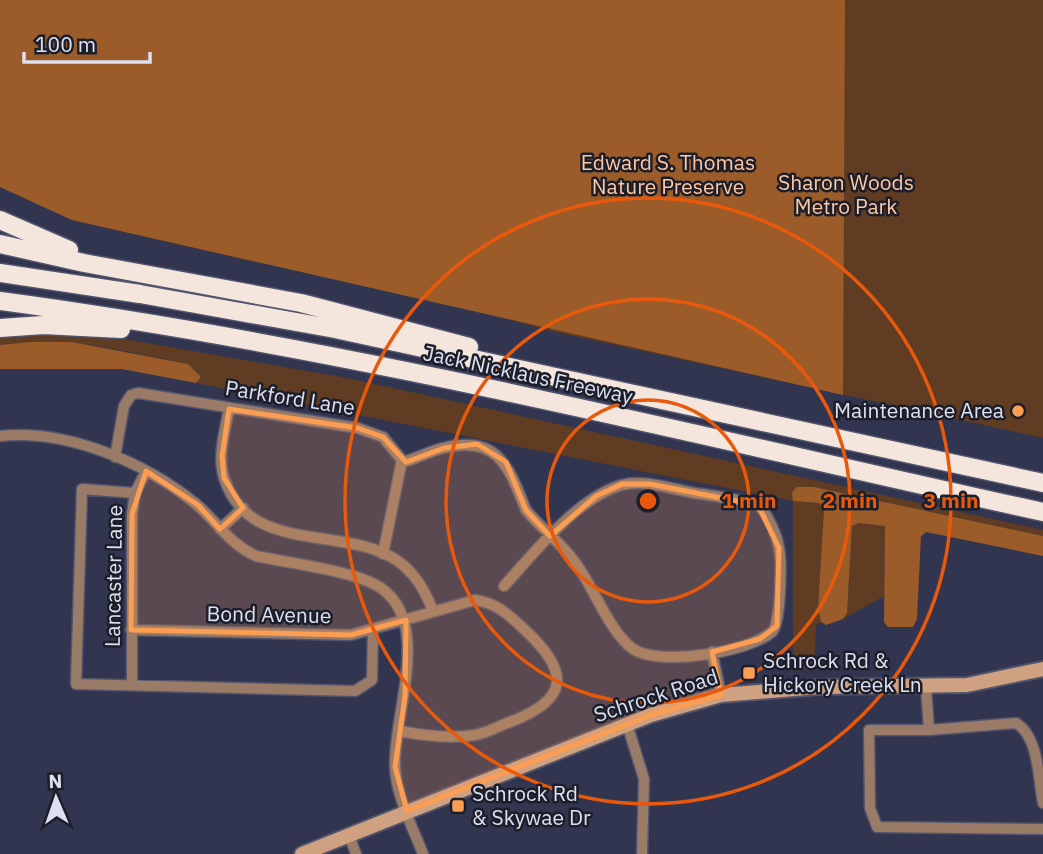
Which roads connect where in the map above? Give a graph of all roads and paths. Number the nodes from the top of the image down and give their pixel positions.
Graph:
1 (0, 220) edge
2 (0, 244) edge
3 (0, 273) edge
4 (153, 275) junction
5 (0, 301) edge
6 (0, 328) edge
7 (302, 351) junction
8 (593, 386) junction
9 (229, 409) junction
10 (0, 436) edge
11 (115, 457) junction
12 (402, 462) junction
13 (146, 471) junction
14 (1043, 483) edge
15 (135, 493) junction
16 (243, 508) junction
17 (1043, 512) edge
18 (220, 529) junction
19 (551, 536) junction
20 (383, 554) junction
21 (504, 586) dead end
22 (433, 611) junction
23 (403, 621) junction
24 (131, 629) junction
25 (373, 630) junction
26 (712, 653) junction
27 (1043, 669) edge
28 (132, 685) junction
29 (926, 687) junction
30 (721, 695) junction
31 (626, 724) junction
32 (929, 730) junction
33 (400, 731) junction
34 (1043, 803) edge
35 (407, 811) junction
36 (1043, 829) edge
37 (349, 835) junction
38 (302, 854) edge
39 (356, 854) edge
40 (424, 854) edge
41 (642, 854) edge

1 - 4 highway
2 - 4 highway
3 - 8 highway, Jack Nicklaus Freeway
4 - 8 highway
5 - 7 highway, Jack Nicklaus Freeway
6 - 7 highway
7 - 17 highway, Jack Nicklaus Freeway
8 - 14 highway, Jack Nicklaus Freeway
9 - 11 street, Parkford Lane
9 - 12 street, Parkford Lane
9 - 16 street
10 - 11 street
11 - 13 street
12 - 19 street
12 - 20 street
13 - 15 street, Lancaster Lane
13 - 18 street
15 - 24 street, Lancaster Lane
15 - 28 street
16 - 18 street
16 - 20 street
18 - 23 street
19 - 21 street
19 - 26 street
19 - 26 street
20 - 22 street
22 - 23 street
22 - 33 street
23 - 25 street, Bond Avenue
23 - 33 street
24 - 25 street, Bond Avenue
24 - 28 street, Lancaster Lane
25 - 28 street
26 - 30 street
27 - 29 main road, Schrock Road
29 - 30 main road, Schrock Road
29 - 32 street
30 - 31 main road, Schrock Road
31 - 35 main road, Schrock Road
31 - 41 street
32 - 34 street
32 - 36 street
33 - 35 street
35 - 37 main road, Schrock Road
35 - 40 street
37 - 38 main road, Schrock Road
37 - 39 street

